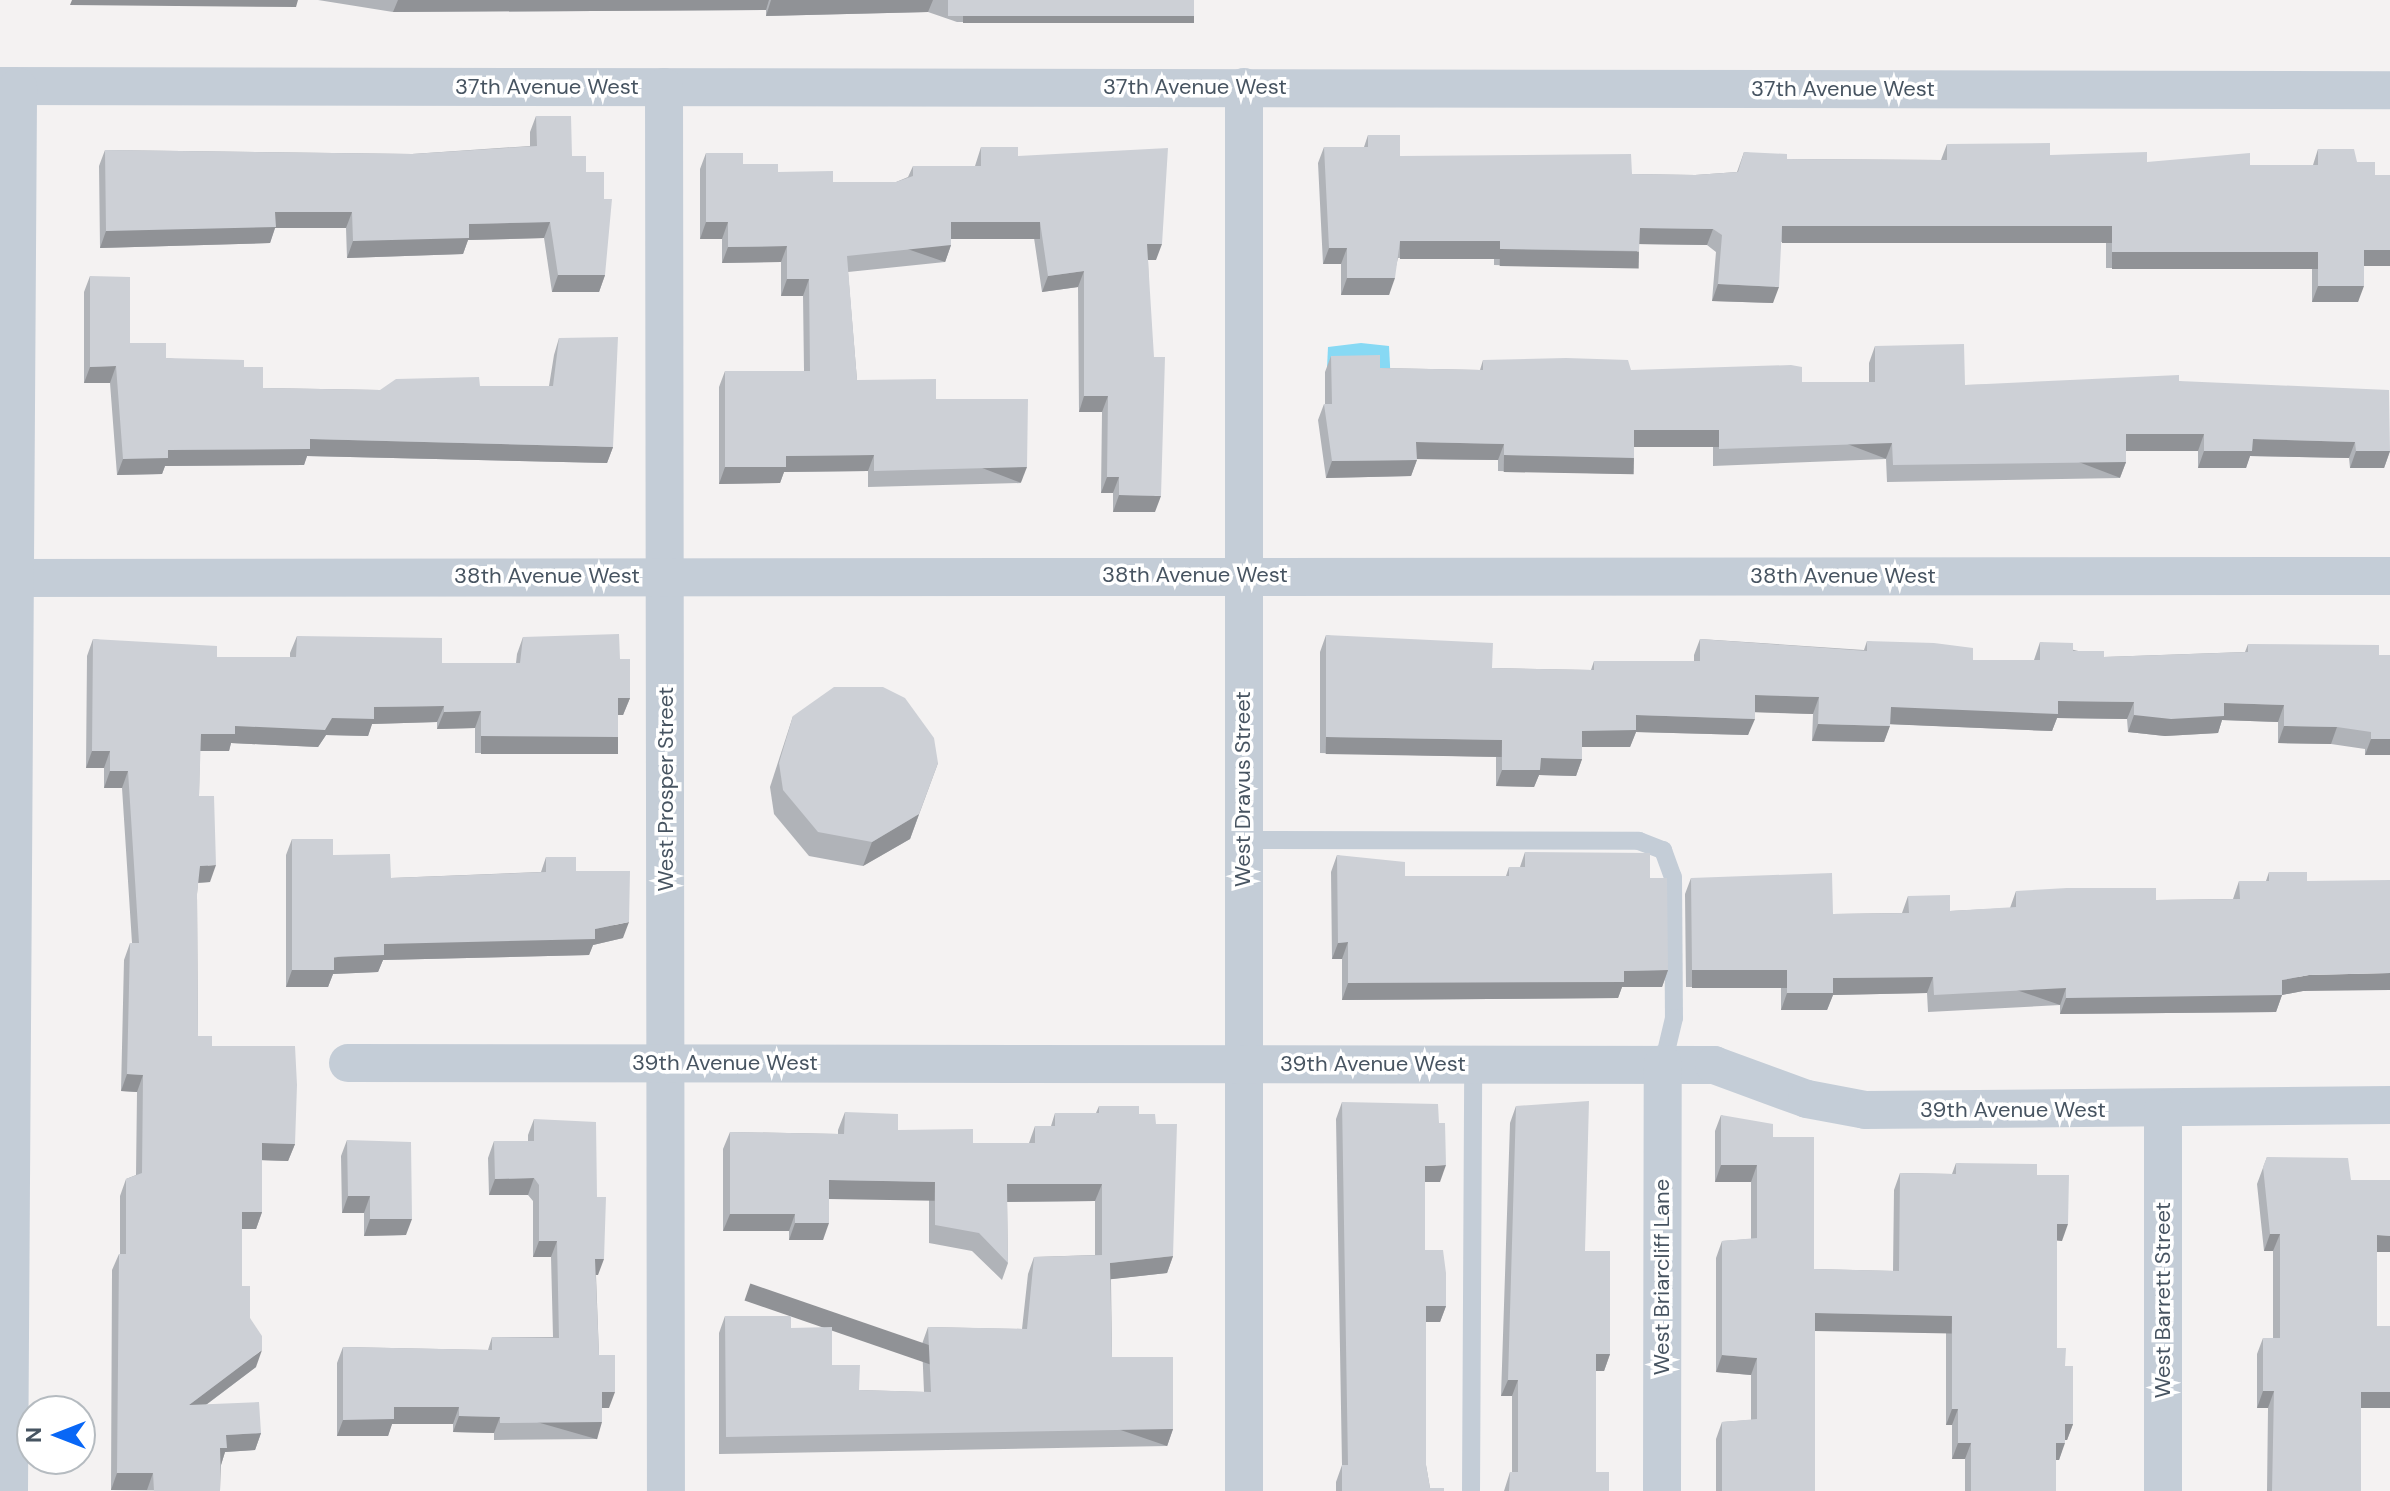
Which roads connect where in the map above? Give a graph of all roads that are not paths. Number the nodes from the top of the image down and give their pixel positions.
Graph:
1 (9, 86) edge
2 (664, 87) junction
3 (1244, 87) junction
4 (2390, 90) edge
5 (666, 575) junction
6 (1244, 575) junction
7 (2390, 576) edge
8 (8, 578) edge
9 (1242, 840) junction
10 (348, 1063) dead end
11 (665, 1063) junction
12 (1243, 1063) junction
13 (5, 1064) edge
14 (1473, 1064) junction
15 (1663, 1064) junction
16 (2390, 1105) edge
17 (2163, 1109) junction
18 (9, 1491) edge
19 (666, 1491) edge
20 (1244, 1491) edge
21 (1471, 1491) edge
22 (1662, 1491) edge
23 (2163, 1491) edge

1 - 2 street, 37th Avenue West
1 - 8 street
2 - 3 street, 37th Avenue West
2 - 5 street, West Prosper Street
3 - 4 street, 37th Avenue West
3 - 6 street, West Dravus Street
5 - 6 street, 38th Avenue West
5 - 8 street, 38th Avenue West
5 - 11 street, West Prosper Street
6 - 7 street, 38th Avenue West
6 - 9 street, West Dravus Street
8 - 13 street
9 - 12 street, West Dravus Street
9 - 15 lane
10 - 11 street, 39th Avenue West
11 - 12 street, 39th Avenue West
11 - 19 street, West Prosper Street
12 - 14 street, 39th Avenue West
12 - 20 street, West Dravus Street
13 - 18 street
14 - 15 street, 39th Avenue West
14 - 21 lane
15 - 17 street, 39th Avenue West
15 - 22 street, West Briarcliff Lane
16 - 17 street, 39th Avenue West
17 - 23 street, West Barrett Street

